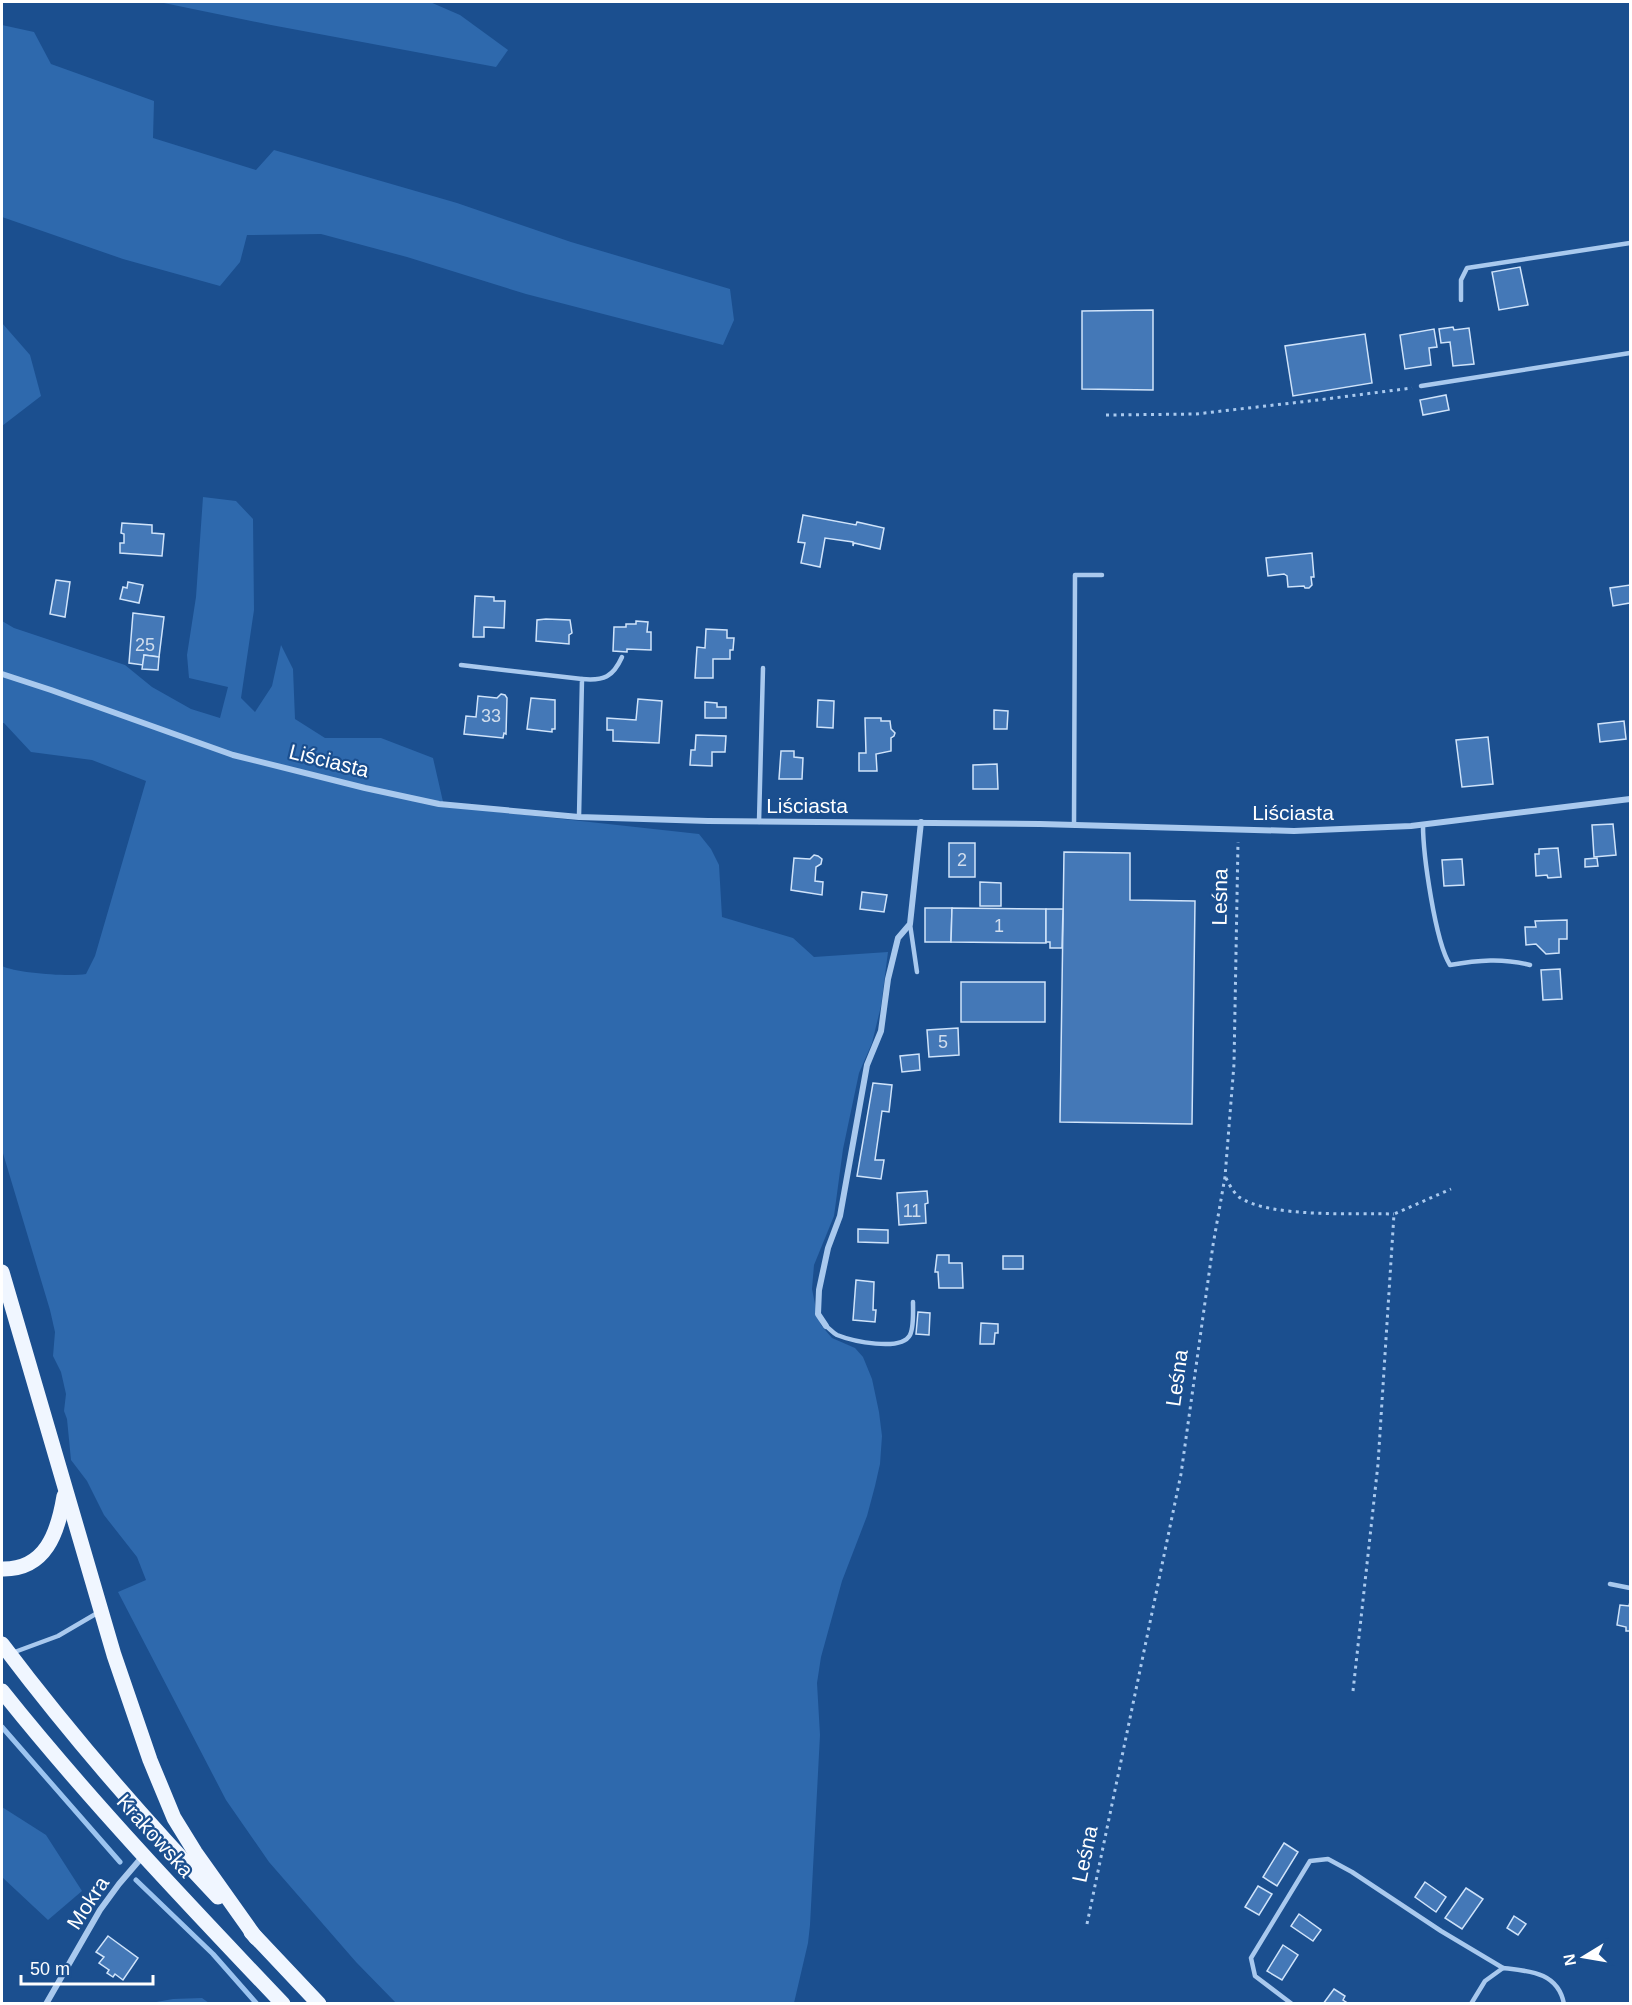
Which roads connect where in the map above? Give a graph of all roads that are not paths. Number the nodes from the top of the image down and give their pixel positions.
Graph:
1 (1630, 243) edge
2 (1461, 300) dead end
3 (1630, 353) edge
4 (1422, 386) road end
5 (1102, 575) dead end
6 (622, 657) dead end
7 (461, 665) dead end
8 (762, 668) dead end
9 (2, 674) edge
10 (582, 679) junction
11 (1630, 799) edge
12 (579, 817) junction
13 (759, 822) junction
14 (921, 822) junction
15 (1074, 825) junction
16 (1423, 825) junction
17 (910, 924) junction
18 (1530, 965) dead end
19 (917, 972) dead end
20 (2, 1272) edge
21 (914, 1302) dead end
22 (826, 1326) joint
23 (65, 1490) junction
24 (2, 1569) edge
25 (1610, 1584) dead end
26 (1630, 1588) edge
27 (101, 1611) junction
28 (5, 1649) edge
29 (2, 1691) edge
30 (144, 1855) junction
31 (256, 1938) junction
32 (1503, 1968) junction
33 (46, 2004) edge
34 (283, 2004) edge
35 (319, 2004) edge
36 (1292, 2004) edge
37 (1471, 2004) edge
38 (1564, 2004) edge

1 - 2 lane
3 - 4 lane
5 - 15 lane
6 - 10 lane
7 - 10 lane
8 - 13 lane
9 - 12 street, Liściasta
10 - 12 lane
11 - 16 street, Liściasta
12 - 13 street, Liściasta
13 - 14 street, Liściasta
14 - 15 street, Liściasta
14 - 17 street
15 - 16 street, Liściasta
16 - 18 lane
17 - 19 lane
17 - 22 street
20 - 23 main road
21 - 22 lane
23 - 24 main road
23 - 27 main road
25 - 26 lane
27 - 28 lane
27 - 31 main road
28 - 31 main road
29 - 30 main road, Krakowska
30 - 33 street, Mokra
30 - 34 main road, Krakowska
31 - 35 main road
32 - 36 lane
32 - 37 lane
32 - 38 lane

